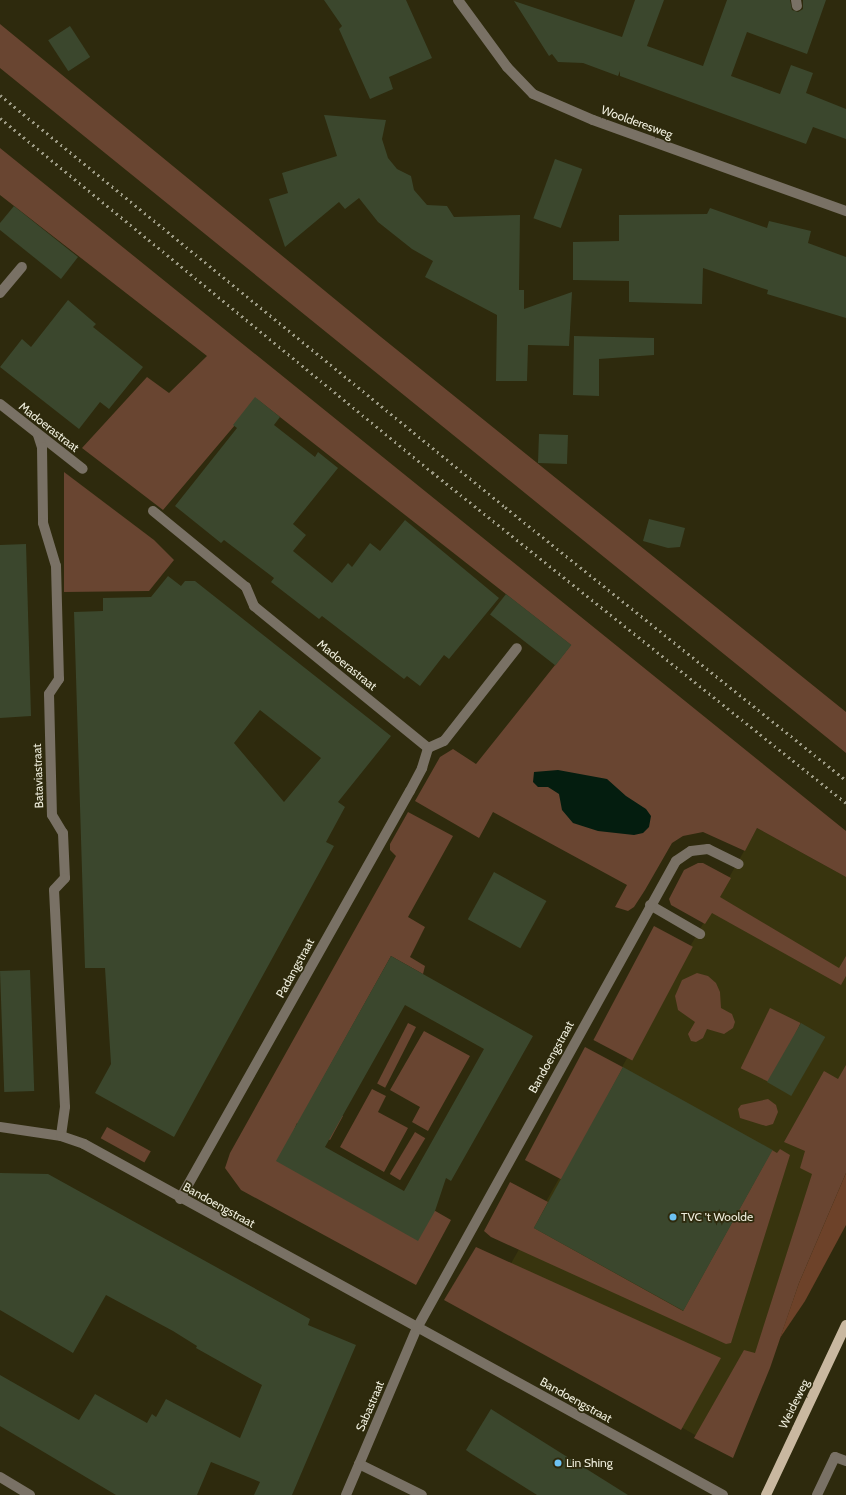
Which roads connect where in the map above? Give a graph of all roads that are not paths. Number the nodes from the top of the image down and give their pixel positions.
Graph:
1 (458, 0) edge
2 (846, 211) edge
3 (22, 267) dead end
4 (0, 293) edge
5 (0, 404) edge
6 (38, 435) junction
7 (83, 469) dead end
8 (154, 511) dead end
9 (517, 648) dead end
10 (428, 748) junction
11 (739, 864) dead end
12 (650, 905) junction
13 (700, 934) dead end
14 (0, 1127) edge
15 (61, 1136) junction
16 (180, 1198) junction
17 (846, 1325) edge
18 (417, 1328) junction
19 (846, 1461) edge
20 (360, 1464) junction
21 (0, 1477) edge
22 (30, 1495) edge
23 (346, 1495) edge
24 (422, 1495) edge
25 (723, 1495) edge
26 (766, 1495) edge
27 (817, 1495) edge

1 - 2 street, Woolderesweg
3 - 4 street
5 - 6 street, Madoerastraat
6 - 7 street, Madoerastraat
6 - 15 street, Bataviastraat
8 - 10 street, Madoerastraat
9 - 10 street
10 - 16 street, Padangstraat
11 - 12 street, Bandoengstraat
12 - 13 street
12 - 18 street, Bandoengstraat
14 - 15 street, Bandoengstraat
15 - 16 street, Bandoengstraat
16 - 18 street, Bandoengstraat
17 - 26 main road, Weideweg
18 - 20 street, Sabastraat
18 - 25 street, Bandoengstraat
19 - 27 street
20 - 23 street, Sabastraat
20 - 24 street
21 - 22 street

